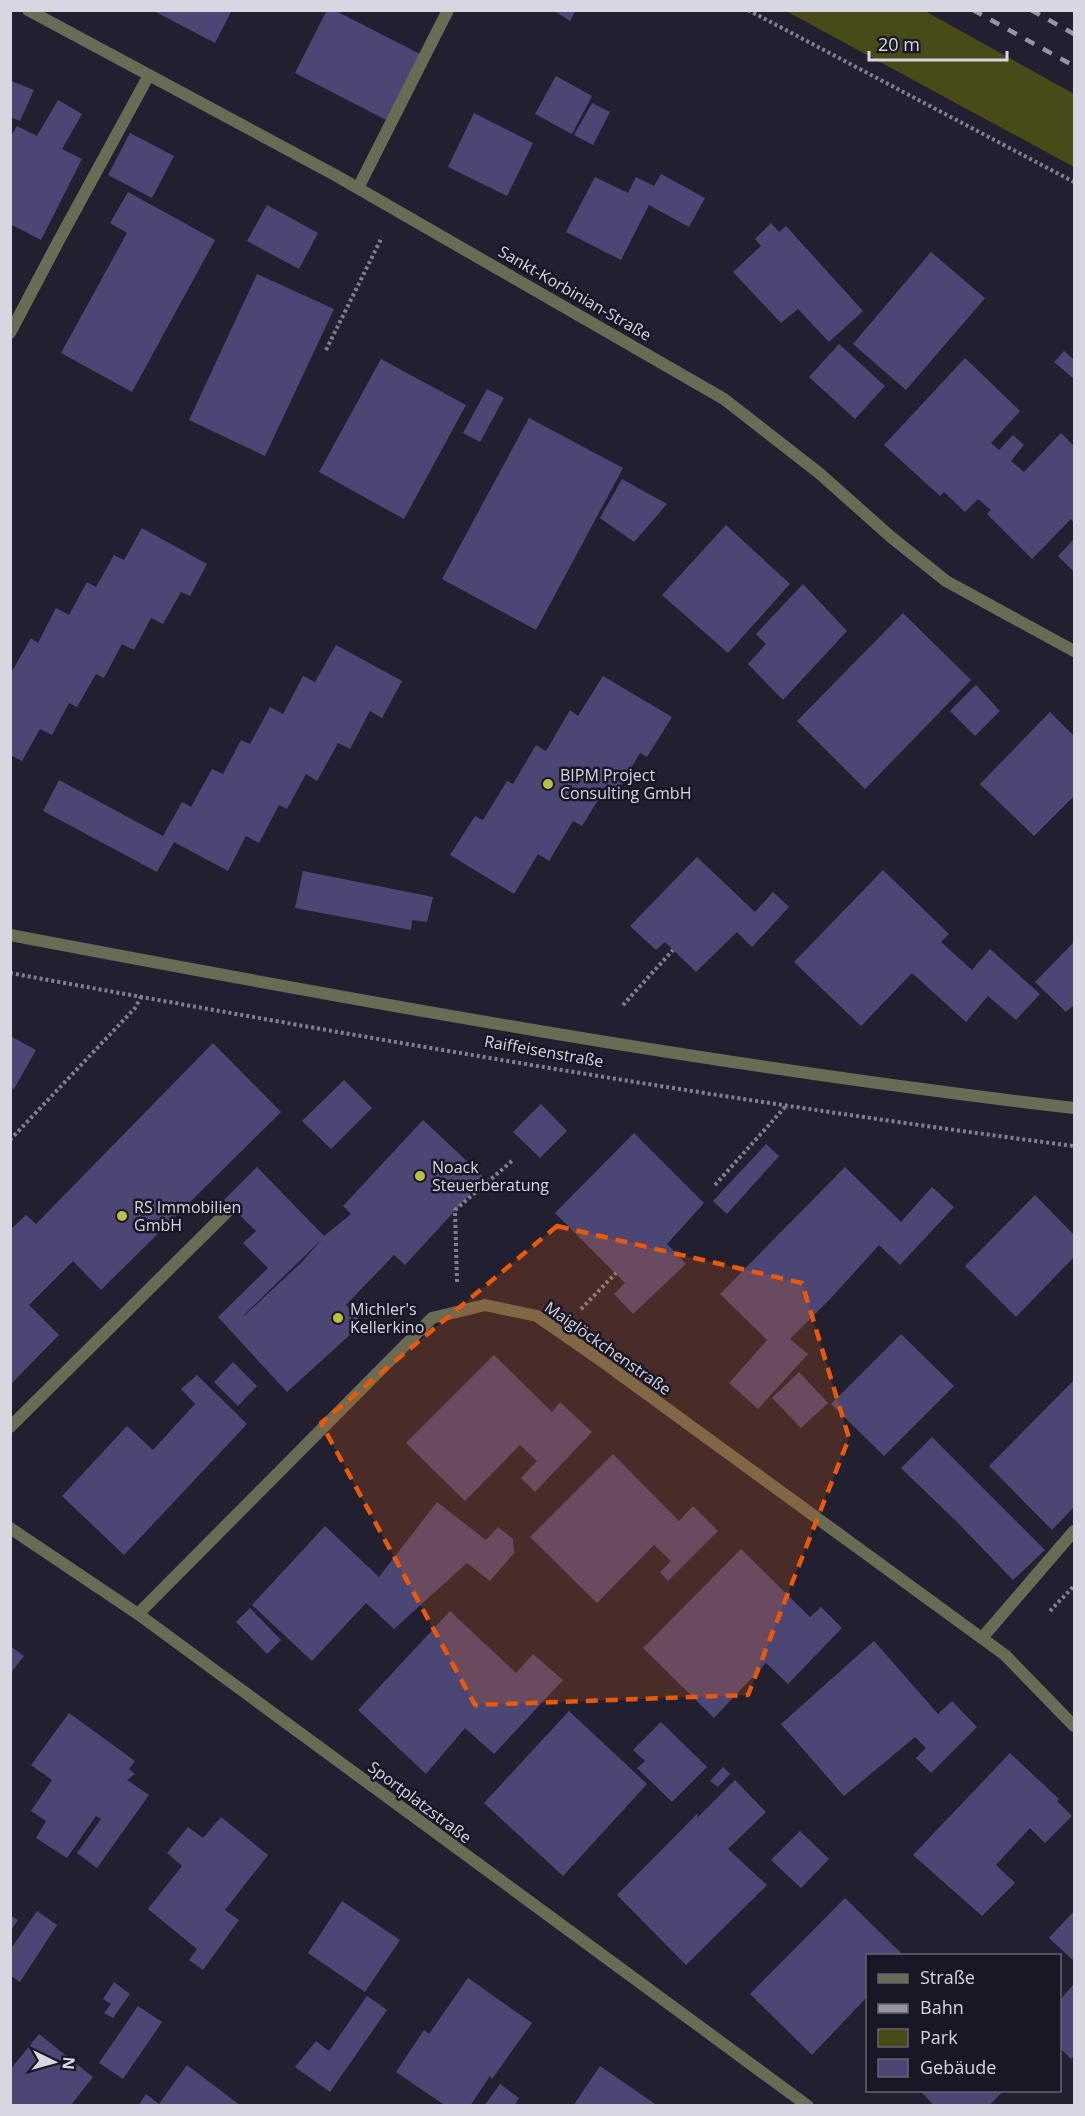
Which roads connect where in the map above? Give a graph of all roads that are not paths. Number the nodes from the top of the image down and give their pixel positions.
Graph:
1 (28, 10) edge
2 (448, 10) edge
3 (150, 75) junction
4 (358, 188) junction
5 (10, 333) edge
6 (1074, 651) edge
7 (10, 935) edge
8 (1074, 1108) edge
9 (228, 1211) dead end
10 (10, 1427) edge
11 (10, 1528) edge
12 (1074, 1531) edge
13 (138, 1614) junction
14 (982, 1638) junction
15 (1074, 1726) edge
16 (808, 2106) edge

1 - 3 street, Sankt-Korbinian-Straße
2 - 4 street
3 - 4 street, Sankt-Korbinian-Straße
3 - 5 street
4 - 6 street, Sankt-Korbinian-Straße
7 - 8 street, Raiffeisenstraße
9 - 10 street
11 - 13 street, Sportplatzstraße
12 - 14 street
13 - 14 street, Maiglöckchenstraße
13 - 16 street, Sportplatzstraße
14 - 15 street, Maiglöckchenstraße

